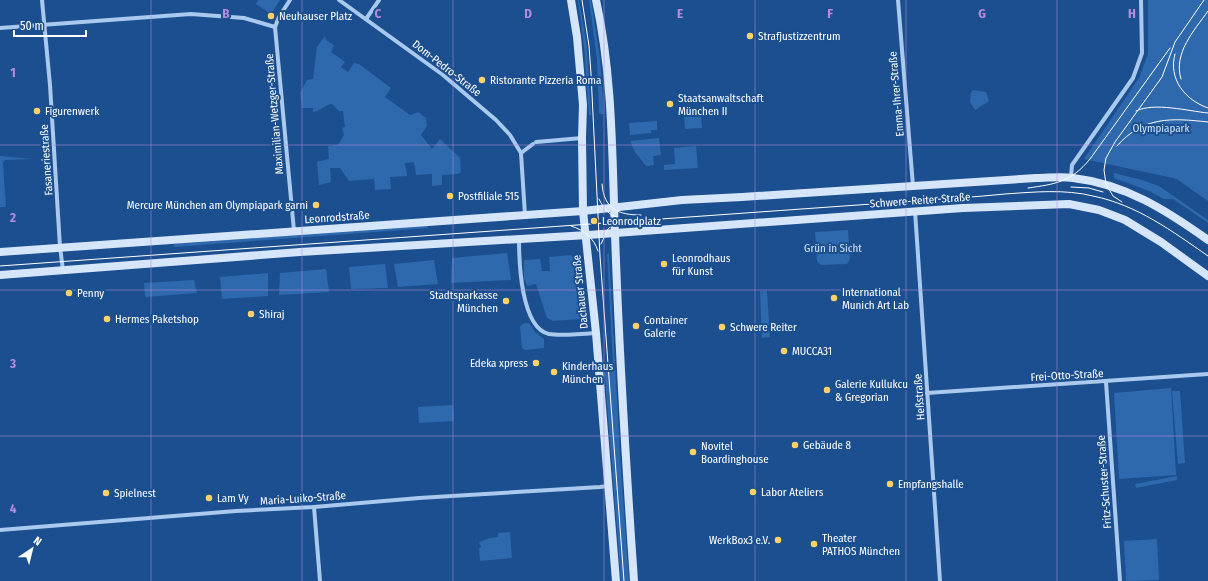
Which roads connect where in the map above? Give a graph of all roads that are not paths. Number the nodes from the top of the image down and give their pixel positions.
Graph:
1 (42, 0) edge
2 (290, 0) edge
3 (339, 0) edge
4 (379, 0) edge
5 (571, 0) edge
6 (596, 0) edge
7 (898, 0) edge
8 (1142, 0) edge
9 (366, 19) junction
10 (44, 25) junction
11 (275, 27) junction
12 (0, 28) edge
13 (582, 138) junction
14 (521, 153) junction
15 (1071, 177) junction
16 (913, 186) junction
17 (614, 207) junction
18 (583, 211) junction
19 (915, 211) junction
20 (525, 215) junction
21 (294, 231) junction
22 (614, 233) junction
23 (586, 235) junction
24 (519, 239) junction
25 (1208, 240) edge
26 (60, 247) junction
27 (0, 252) edge
28 (63, 270) junction
29 (0, 275) edge
30 (1208, 276) edge
31 (596, 333) junction
32 (1208, 374) edge
33 (1106, 382) junction
34 (927, 393) junction
35 (608, 486) junction
36 (314, 507) junction
37 (0, 530) edge
38 (320, 581) edge
39 (616, 581) edge
40 (634, 581) edge
41 (940, 581) edge
42 (1120, 581) edge

1 - 10 street, Fasaneriestraße
2 - 11 street
3 - 9 street, Dom-Pedro-Straße
4 - 9 street
5 - 13 main road, Dachauer Straße
6 - 17 main road
7 - 16 street, Emma-Ihrer-Straße
8 - 15 street
9 - 14 street, Dom-Pedro-Straße
10 - 11 street
10 - 12 street
10 - 26 street, Fasaneriestraße
11 - 21 street, Maximilian-Wetzger-Straße
13 - 14 street
13 - 18 main road, Dachauer Straße
14 - 20 street
15 - 16 main road, Schwere-Reiter-Straße
15 - 25 main road, Schwere-Reiter-Straße
16 - 17 main road, Schwere-Reiter-Straße
17 - 18 main road, Leonrodstraße
17 - 22 main road
18 - 20 main road, Leonrodstraße
18 - 23 main road, Dachauer Straße
19 - 22 main road, Schwere-Reiter-Straße
19 - 30 main road, Schwere-Reiter-Straße
19 - 34 street, Heßstraße
20 - 21 main road, Leonrodstraße
21 - 26 main road, Leonrodstraße
22 - 23 main road
22 - 40 main road
23 - 24 main road
23 - 31 main road, Dachauer Straße
24 - 28 main road
24 - 31 street
26 - 27 main road, Leonrodstraße
26 - 28 street
28 - 29 main road
31 - 35 main road, Dachauer Straße
32 - 33 street, Frei-Otto-Straße
33 - 34 street, Frei-Otto-Straße
33 - 42 street, Fritz-Schuster-Straße
34 - 41 street, Heßstraße
35 - 36 street, Maria-Luiko-Straße
35 - 39 main road, Dachauer Straße
36 - 37 street, Maria-Luiko-Straße
36 - 38 street

